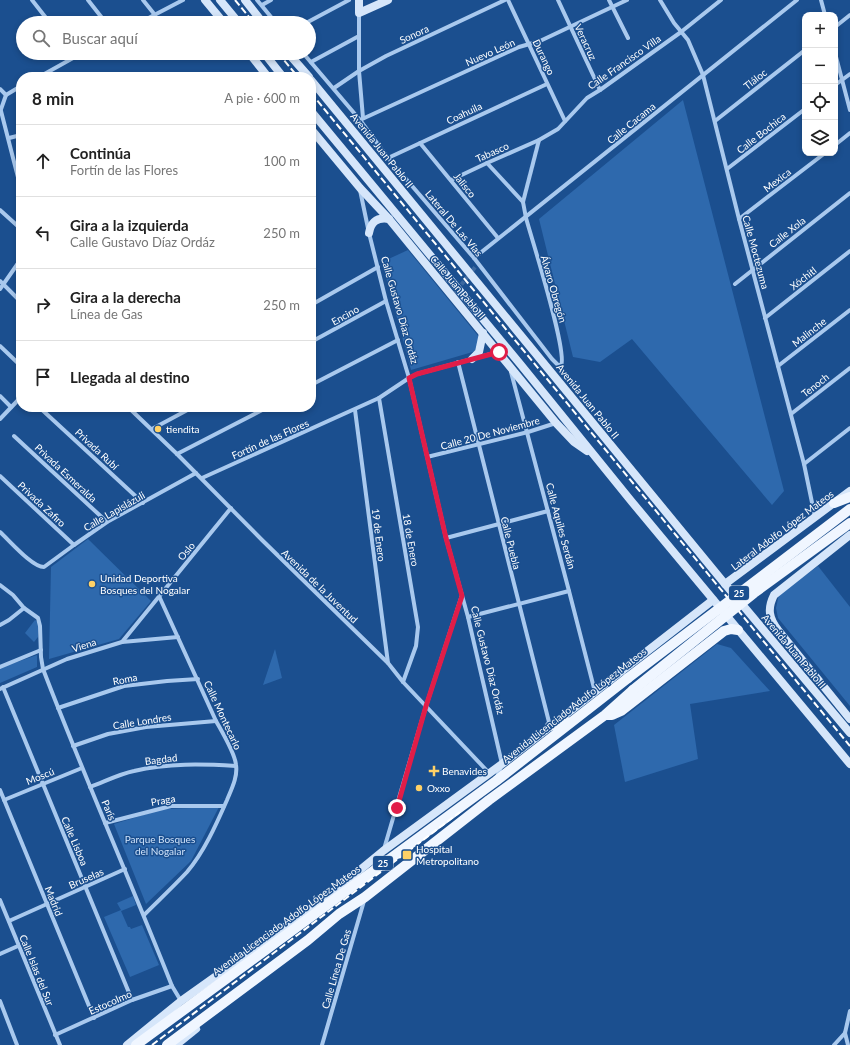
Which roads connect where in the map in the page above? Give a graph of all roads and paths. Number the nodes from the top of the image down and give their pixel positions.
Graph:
1 (32, 0) edge
2 (88, 0) edge
3 (143, 0) edge
4 (183, 0) edge
5 (220, 0) edge
6 (245, 0) edge
7 (257, 0) edge
8 (271, 0) edge
9 (349, 0) edge
10 (359, 0) edge
11 (388, 0) edge
12 (505, 0) edge
13 (508, 0) edge
14 (558, 0) edge
15 (608, 0) edge
16 (627, 0) edge
17 (660, 0) edge
18 (721, 0) edge
19 (797, 0) edge
20 (821, 0) edge
21 (207, 2) edge
22 (716, 2) edge
23 (262, 5) junction
24 (612, 7) junction
25 (824, 12) edge
26 (359, 13) junction
27 (155, 15) joint
28 (45, 16) edge
29 (101, 16) edge
30 (218, 16) edge
31 (233, 16) edge
32 (258, 16) edge
33 (271, 16) edge
34 (850, 16) edge
35 (316, 18) edge
36 (838, 25) edge
37 (571, 27) junction
38 (681, 32) junction
39 (359, 36) junction
40 (628, 38) dead end
41 (529, 45) junction
42 (802, 52) edge
43 (66, 60) edge
44 (255, 60) edge
45 (270, 60) edge
46 (294, 60) edge
47 (316, 60) edge
48 (316, 60) edge
49 (312, 62) joint
50 (838, 65) edge
51 (359, 70) junction
52 (47, 72) edge
53 (264, 72) edge
54 (279, 72) edge
55 (305, 72) edge
56 (850, 74) edge
57 (703, 75) junction
58 (842, 80) junction
59 (547, 84) junction
60 (836, 84) edge
61 (316, 86) edge
62 (334, 88) junction
63 (0, 89) edge
64 (16, 89) edge
65 (600, 90) junction
66 (6, 94) junction
67 (850, 110) edge
68 (802, 111) edge
69 (1, 112) edge
70 (316, 117) edge
71 (362, 119) junction
72 (565, 121) junction
73 (714, 121) junction
74 (850, 133) edge
75 (316, 135) edge
76 (16, 136) edge
77 (9, 138) junction
78 (540, 140) junction
79 (420, 142) junction
80 (838, 143) edge
81 (821, 156) edge
82 (388, 158) junction
83 (487, 163) junction
84 (16, 168) edge
85 (727, 169) junction
86 (451, 180) junction
87 (360, 188) junction
88 (850, 193) edge
89 (523, 202) junction
90 (0, 210) edge
91 (526, 218) junction
92 (389, 219) junction
93 (739, 219) junction
94 (16, 224) edge
95 (369, 233) junction
96 (498, 238) junction
97 (850, 251) edge
98 (474, 258) junction
99 (16, 267) edge
100 (378, 267) junction
101 (752, 269) junction
102 (0, 281) edge
103 (735, 284) dead end
104 (4, 285) junction
105 (0, 289) edge
106 (16, 297) edge
107 (386, 301) junction
108 (316, 302) edge
109 (850, 310) edge
110 (765, 318) junction
111 (483, 333) junction
112 (316, 339) edge
113 (398, 340) junction
114 (0, 346) edge
115 (499, 352) junction
116 (472, 359) junction
117 (16, 361) edge
118 (458, 362) junction
119 (509, 365) junction
120 (562, 366) joint
121 (778, 366) junction
122 (850, 368) edge
123 (409, 378) junction
124 (316, 382) edge
125 (0, 396) edge
126 (379, 398) junction
127 (16, 402) edge
128 (11, 407) junction
129 (355, 410) junction
130 (45, 412) edge
131 (134, 412) edge
132 (184, 412) edge
133 (258, 412) edge
134 (791, 414) junction
135 (0, 418) edge
136 (556, 423) junction
137 (850, 428) edge
138 (152, 429) junction
139 (528, 432) junction
140 (14, 436) dead end
141 (478, 444) junction
142 (592, 453) junction
143 (178, 454) junction
144 (428, 458) junction
145 (804, 464) junction
146 (196, 473) junction
147 (0, 476) edge
148 (202, 478) junction
149 (850, 491) edge
150 (850, 497) edge
151 (143, 503) junction
152 (834, 503) junction
153 (231, 508) junction
154 (850, 509) edge
155 (548, 511) junction
156 (815, 518) junction
157 (107, 522) junction
158 (850, 523) edge
159 (499, 524) junction
160 (0, 532) edge
161 (850, 535) edge
162 (446, 538) junction
163 (74, 545) junction
164 (725, 584) junction
165 (0, 585) edge
166 (570, 591) junction
167 (159, 596) junction
168 (462, 596) junction
169 (713, 600) junction
170 (519, 604) junction
171 (24, 608) junction
172 (700, 610) junction
173 (468, 617) junction
174 (0, 625) edge
175 (738, 630) junction
176 (718, 634) junction
177 (178, 637) junction
178 (122, 642) junction
179 (41, 650) junction
180 (388, 663) junction
181 (0, 667) edge
182 (43, 669) junction
183 (198, 680) junction
184 (403, 682) junction
185 (2, 688) edge
186 (595, 692) junction
187 (426, 706) junction
188 (58, 708) junction
189 (833, 712) junction
190 (605, 716) junction
191 (850, 719) edge
192 (216, 721) junction
193 (571, 722) junction
194 (550, 726) junction
195 (850, 727) edge
196 (850, 733) edge
197 (73, 746) junction
198 (502, 764) junction
199 (850, 764) edge
200 (236, 766) junction
201 (82, 768) junction
202 (493, 777) junction
203 (42, 784) junction
204 (90, 787) junction
205 (0, 790) edge
206 (4, 800) junction
207 (224, 806) junction
208 (105, 823) junction
209 (383, 851) junction
210 (126, 869) junction
211 (85, 886) junction
212 (365, 897) junction
213 (0, 900) edge
214 (46, 904) junction
215 (144, 915) junction
216 (9, 921) junction
217 (18, 946) junction
218 (0, 954) edge
219 (218, 980) junction
220 (172, 986) junction
221 (200, 987) junction
222 (238, 992) junction
223 (132, 1000) junction
224 (181, 1001) junction
225 (0, 1002) edge
226 (194, 1002) junction
227 (850, 1011) edge
228 (94, 1018) junction
229 (845, 1033) junction
230 (55, 1035) junction
231 (16, 1045) edge
232 (60, 1045) edge
233 (127, 1045) edge
234 (136, 1045) edge
235 (167, 1045) edge
236 (176, 1045) edge
237 (322, 1045) edge
238 (834, 1045) edge
239 (848, 1045) edge

1 - 28 street
2 - 29 street
3 - 27 street
4 - 27 street
5 - 31 street
6 - 32 street
7 - 23 street
8 - 23 street
9 - 35 street
10 - 26 street
11 - 26 street
12 - 51 street, Sonora
13 - 41 street, Durango
14 - 37 street, Veracruz
15 - 24 street
16 - 24 street, Nuevo León
17 - 38 street, Calle Moctezuma
18 - 22 street, Calle Francisco Villa
19 - 57 street, Calle Cacama
20 - 25 street
21 - 30 street
22 - 38 street, Calle Francisco Villa
23 - 33 street
24 - 37 street, Nuevo León
24 - 40 street
26 - 39 street
34 - 36 street
37 - 41 street, Nuevo León
37 - 65 street, Veracruz
38 - 57 street, Calle Moctezuma
38 - 65 street, Calle Francisco Villa
39 - 48 street
39 - 51 street
41 - 59 street, Durango
41 - 71 street, Nuevo León
42 - 73 street, Tláloc
43 - 52 street
44 - 53 street
45 - 54 street
46 - 55 street
47 - 49 street
49 - 62 street, Lateral De Las Vías
50 - 58 street
51 - 62 street, Sonora
51 - 71 street
56 - 58 street
57 - 73 street, Calle Moctezuma
57 - 91 street, Calle Cacama
58 - 60 street
58 - 67 street
59 - 72 street, Durango
59 - 79 street, Coahuila
61 - 164 street, Avenida Juan Pablo II
62 - 71 street, Lateral De Las Vías
63 - 66 street
64 - 66 street
65 - 72 street, Calle Francisco Villa
66 - 69 street
68 - 85 street, Calle Bochica
69 - 77 street
70 - 142 street
71 - 82 street, Lateral De Las Vías
72 - 78 street, Calle Francisco Villa
73 - 85 street, Calle Moctezuma
74 - 80 street
75 - 87 street, Calle Juan Pablo II
76 - 77 street
77 - 84 street
78 - 83 street, Tabasco
78 - 89 street
79 - 82 street, Coahuila
79 - 86 street, Jalisco
81 - 93 street, Mexica
82 - 98 street, Lateral De Las Vías
83 - 86 street, Tabasco
83 - 89 street
85 - 93 street, Calle Moctezuma
86 - 96 street, Jalisco
87 - 92 street, Calle Juan Pablo II
87 - 95 street, Calle Gustavo Díaz Ordáz
88 - 101 street, Calle Xola
89 - 91 street, Álvaro Obregón
90 - 94 street
91 - 96 street, Calle Cacama
91 - 120 street, Álvaro Obregón
92 - 95 street
92 - 111 street, Calle Juan Pablo II
93 - 101 street, Calle Moctezuma
95 - 100 street, Calle Gustavo Díaz Ordáz
96 - 98 street, Calle Cacama
97 - 110 street, Xóchitl
98 - 120 street, Lateral De Las Vías
99 - 104 street
100 - 107 street, Calle Gustavo Díaz Ordáz
100 - 108 street
101 - 103 street, Calle Xola
101 - 110 street, Calle Moctezuma
102 - 104 street
104 - 105 street
104 - 106 street
107 - 112 street, Encino
107 - 113 street, Calle Gustavo Díaz Ordáz
109 - 121 street, Malinche
110 - 121 street, Calle Moctezuma
111 - 115 street, Calle Juan Pablo II
111 - 116 street
113 - 123 street, Calle Gustavo Díaz Ordáz
113 - 124 street
114 - 117 street
115 - 116 street, Fortín de las Flores
115 - 119 street, Calle Juan Pablo II
116 - 118 street, Fortín de las Flores
118 - 123 street, Fortín de las Flores
118 - 141 street, Calle Puebla
119 - 136 street, Calle Juan Pablo II
119 - 139 street, Calle Aquiles Serdán
121 - 134 street, Calle Moctezuma
122 - 134 street, Tenoch
123 - 126 street, Fortín de las Flores
123 - 144 street, Calle Gustavo Díaz Ordáz
125 - 128 street
126 - 129 street, Fortín de las Flores
126 - 184 street, 18 de Enero
127 - 128 street
128 - 135 street
129 - 148 street, Fortín de las Flores
129 - 180 street, 19 de Enero
130 - 151 street, Privada Rubí
131 - 138 street, Avenida de la Juventud
132 - 138 street
133 - 143 street
134 - 145 street, Calle Moctezuma
136 - 139 street, Calle 20 De Noviembre
136 - 142 street, Calle Juan Pablo II
137 - 145 street
138 - 143 street, Avenida de la Juventud
139 - 141 street, Calle 20 De Noviembre
139 - 155 street, Calle Aquiles Serdán
140 - 157 street, Privada Esmeralda
141 - 144 street, Calle 20 De Noviembre
141 - 159 street, Calle Puebla
142 - 169 street
143 - 146 street, Avenida de la Juventud
144 - 162 street, Calle Gustavo Díaz Ordáz
145 - 156 street, Calle Moctezuma
146 - 148 street, Avenida de la Juventud
146 - 151 street, Calle Lapislázuli
147 - 163 street, Privada Zafiro
148 - 153 street, Avenida de la Juventud
149 - 152 street, Lateral Adolfo López Mateos
150 - 152 main road
151 - 157 street, Calle Lapislázuli
152 - 156 street, Lateral Adolfo López Mateos
153 - 167 street, Oslo
153 - 180 street, Avenida de la Juventud
154 - 193 main road, Avenida Licenciado Adolfo López Mateos / 25, bridge
155 - 159 street
155 - 166 street, Calle Aquiles Serdán
156 - 164 street, Lateral Adolfo López Mateos
157 - 163 street, Calle Lapislázuli
158 - 190 main road, 25, bridge
159 - 162 street
159 - 170 street, Calle Puebla
160 - 163 street, Calle Lapislázuli
161 - 191 street
162 - 168 street, Calle Gustavo Díaz Ordáz
164 - 189 street, Avenida Juan Pablo II
165 - 171 street, París
166 - 170 street
166 - 186 street, Calle Aquiles Serdán
167 - 177 street, Calle Montecarlo
167 - 178 street, Oslo
168 - 173 street, Calle Gustavo Díaz Ordáz
168 - 187 street
169 - 172 street
169 - 175 street
170 - 173 street
170 - 194 street, Calle Puebla
171 - 174 street
171 - 179 street, París
172 - 176 street
172 - 186 street
173 - 198 street, Calle Gustavo Díaz Ordáz
175 - 176 main road
175 - 199 street
176 - 190 main road
177 - 178 street, Viena
177 - 183 street, Calle Montecarlo
178 - 182 street, Viena
179 - 181 street
179 - 182 street, París
180 - 184 street, Avenida de la Juventud
182 - 185 street, Viena
182 - 188 street, París
183 - 188 street, Roma
183 - 192 street, Calle Montecarlo
184 - 187 street, Avenida de la Juventud
185 - 203 street, Calle Lisboa
186 - 194 street
187 - 202 street, Avenida de la Juventud
187 - 209 street
188 - 197 street, París
189 - 195 street
189 - 196 street, Avenida Juan Pablo II
190 - 212 main road, 25
192 - 197 street, Calle Londres
192 - 200 street, Calle Montecarlo
193 - 194 main road
193 - 202 main road, Avenida Licenciado Adolfo López Mateos / 25
194 - 198 street
197 - 201 street, París
198 - 202 street
200 - 204 street, Bagdad
200 - 207 street, Calle Montecarlo
201 - 203 street, Moscú
201 - 204 street, París
202 - 209 street
202 - 219 main road, Avenida Licenciado Adolfo López Mateos / 25
203 - 206 street, Moscú
203 - 211 street, Calle Lisboa
204 - 208 street, París
205 - 206 street, Madrid
206 - 214 street, Madrid
207 - 208 street, Praga
207 - 215 street, Calle Montecarlo
208 - 210 street, París
209 - 219 street
210 - 211 street, Bruselas
210 - 215 street, París
211 - 214 street, Bruselas
211 - 223 street, Calle Lisboa
212 - 222 main road, 25
212 - 237 street, Calle Línea De Gas
213 - 216 street, Calle Islas del Sur
214 - 216 street, Bruselas
214 - 228 street, Madrid
215 - 220 street, París
216 - 217 street, Calle Islas del Sur
217 - 218 street
217 - 230 street, Calle Islas del Sur
219 - 221 street
219 - 226 main road, Avenida Licenciado Adolfo López Mateos / 25
220 - 223 street, Estocolmo
220 - 224 street, París
221 - 224 street
221 - 226 main road
222 - 235 main road, 25
222 - 236 street
223 - 228 street, Estocolmo
224 - 233 street
225 - 231 street
226 - 234 main road, Avenida Licenciado Adolfo López Mateos / 25
227 - 229 street
228 - 230 street, Estocolmo
229 - 238 street
229 - 239 street
230 - 232 street, Calle Islas del Sur

